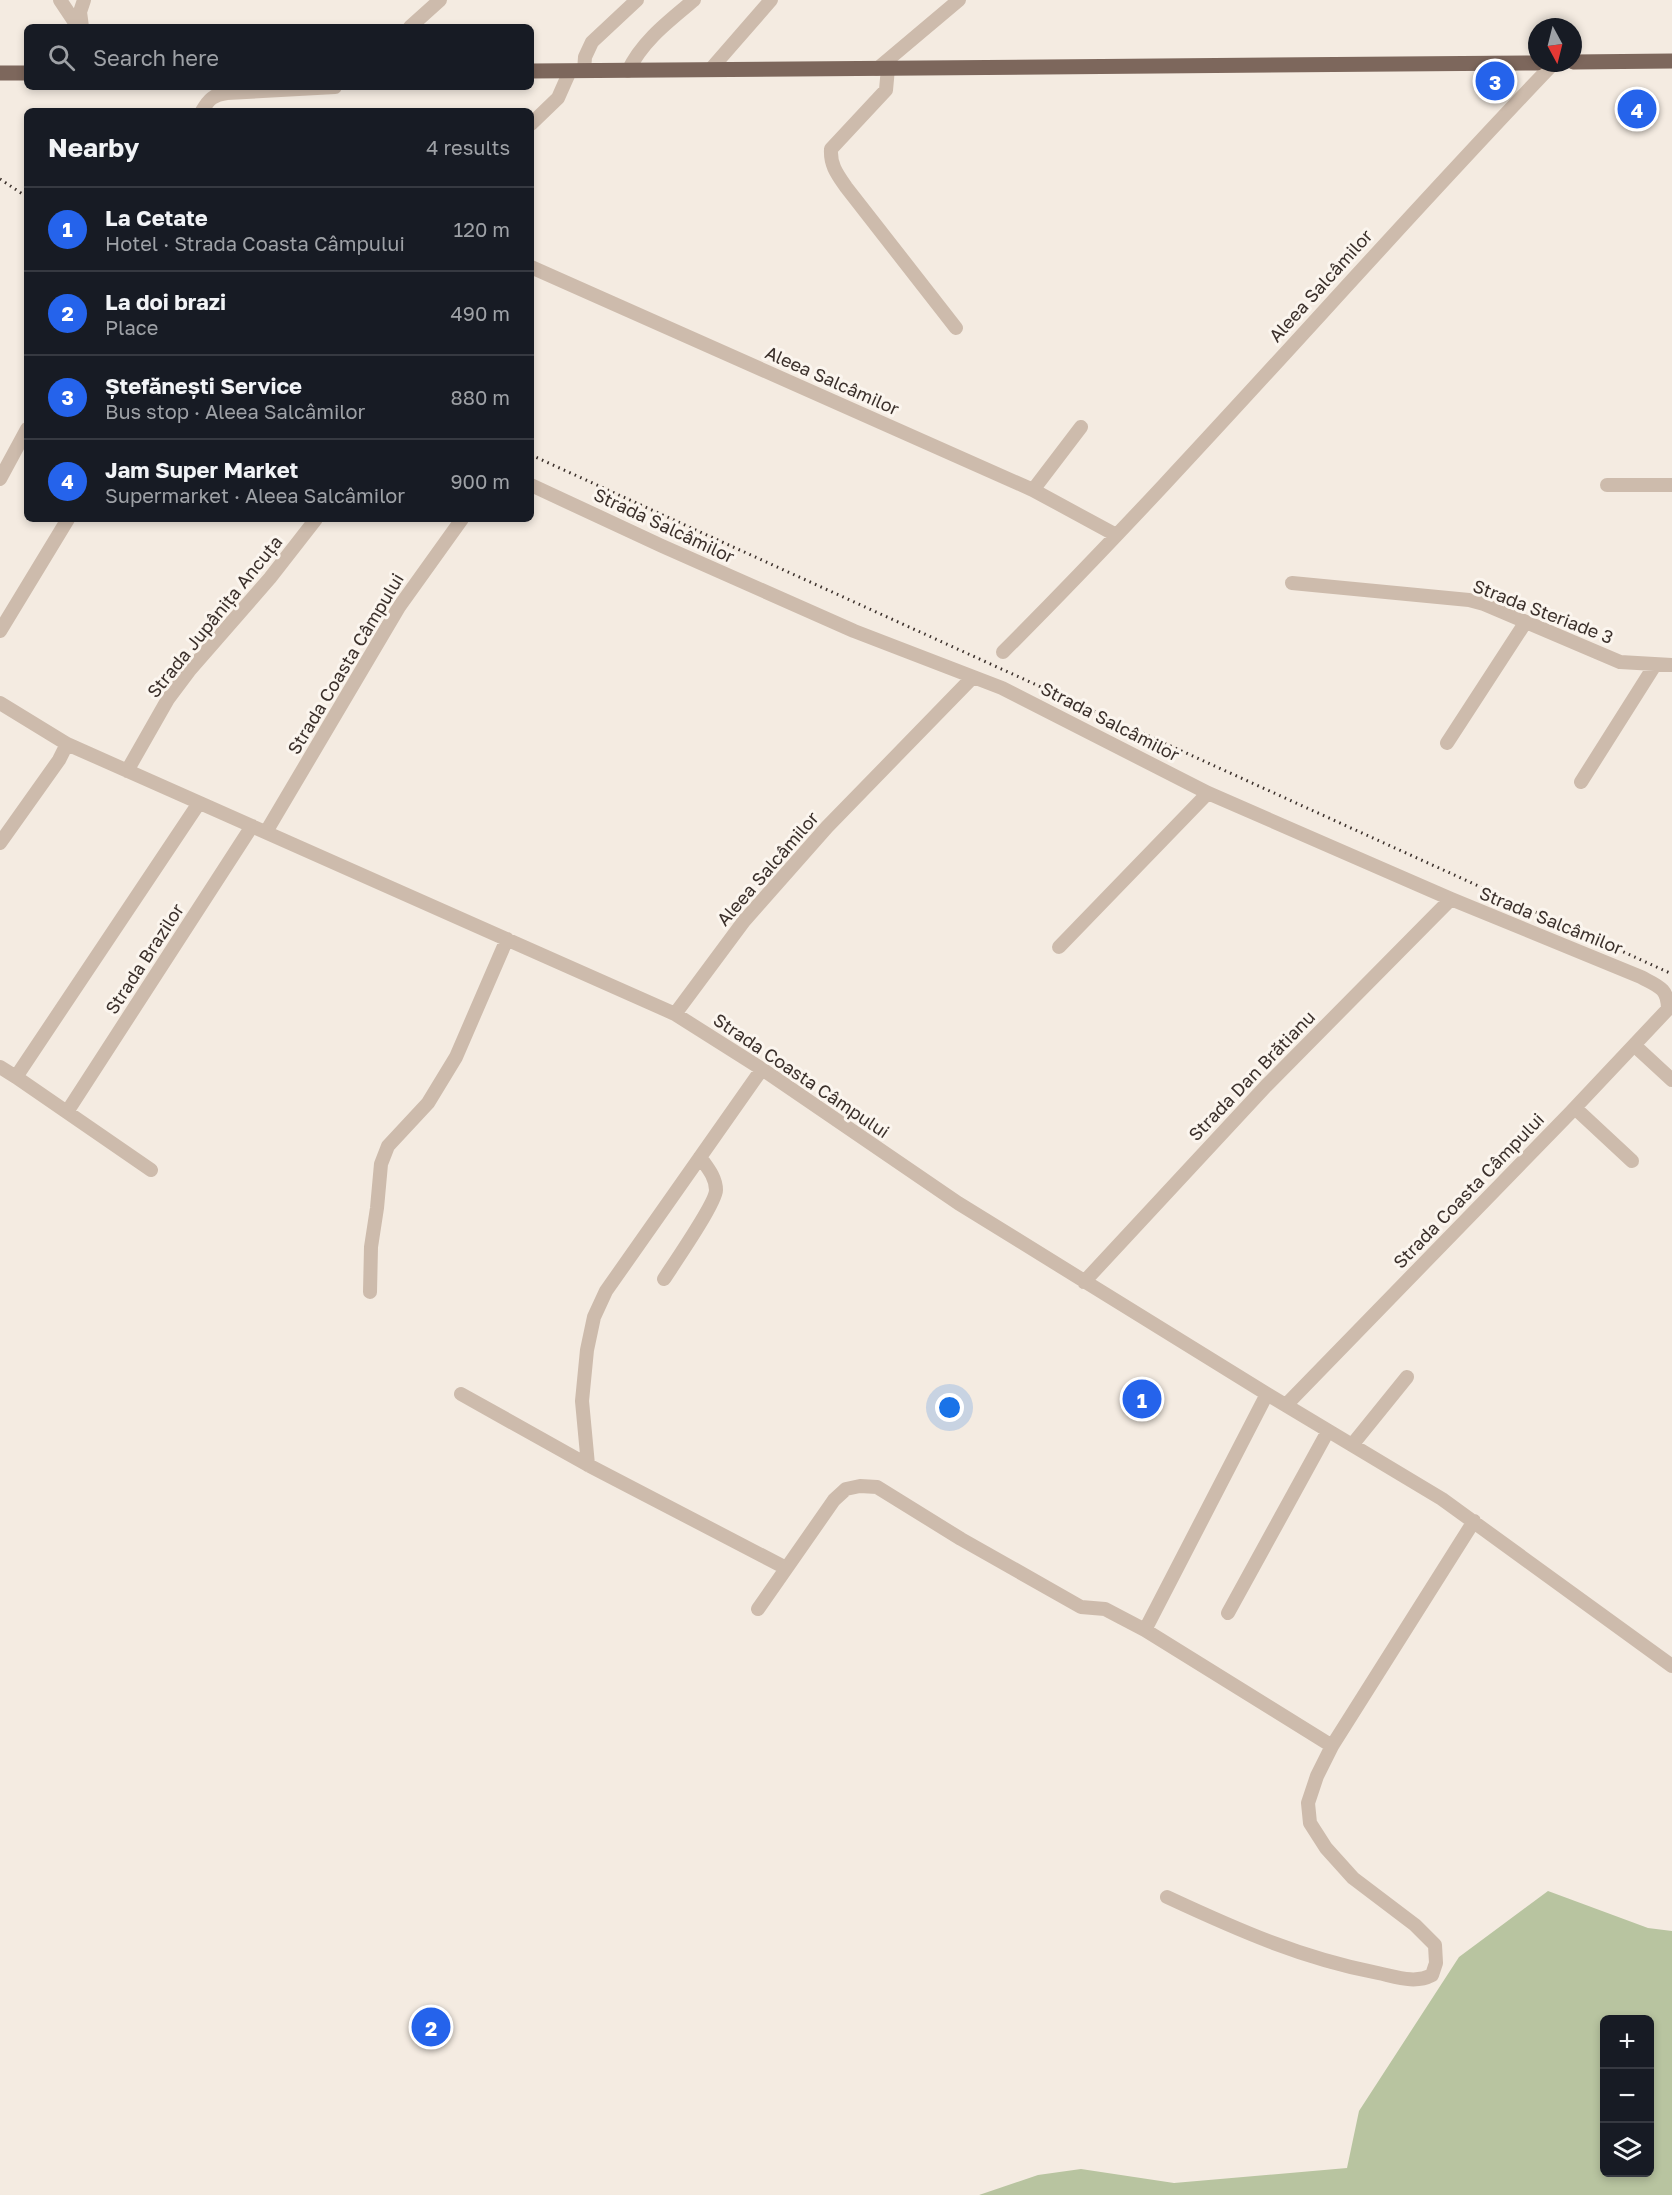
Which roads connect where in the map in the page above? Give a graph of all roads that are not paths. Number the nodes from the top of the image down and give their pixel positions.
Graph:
1 (60, 0) edge
2 (84, 0) edge
3 (440, 0) edge
4 (637, 0) edge
5 (694, 0) edge
6 (771, 0) edge
7 (959, 0) edge
8 (78, 24) edge
9 (80, 24) edge
10 (413, 24) edge
11 (1672, 61) edge
12 (1582, 62) edge
13 (1528, 63) edge
14 (882, 69) junction
15 (710, 70) junction
16 (577, 71) junction
17 (628, 71) junction
18 (24, 72) edge
19 (534, 72) edge
20 (1546, 72) edge
21 (0, 73) edge
22 (281, 90) edge
23 (204, 108) edge
24 (534, 121) edge
25 (534, 268) edge
26 (956, 328) dead end
27 (1081, 427) dead end
28 (24, 434) edge
29 (4, 464) edge
30 (0, 479) edge
31 (1607, 485) dead end
32 (1672, 485) edge
33 (534, 486) edge
34 (1033, 490) junction
35 (66, 522) edge
36 (314, 522) edge
37 (460, 522) edge
38 (1116, 535) junction
39 (1292, 583) dead end
40 (1525, 622) junction
41 (0, 631) edge
42 (1003, 652) dead end
43 (1672, 665) edge
44 (1655, 666) junction
45 (972, 678) junction
46 (0, 704) edge
47 (1447, 743) dead end
48 (68, 744) junction
49 (127, 771) junction
50 (1581, 782) dead end
51 (1208, 793) junction
52 (199, 803) junction
53 (252, 826) junction
54 (266, 832) junction
55 (0, 843) edge
56 (1451, 899) junction
57 (507, 939) junction
58 (1059, 948) dead end
59 (1668, 997) joint
60 (675, 1014) junction
61 (1634, 1045) junction
62 (0, 1067) edge
63 (762, 1069) junction
64 (16, 1077) junction
65 (1672, 1080) edge
66 (1575, 1108) junction
67 (67, 1112) junction
68 (700, 1157) junction
69 (1632, 1161) dead end
70 (151, 1170) dead end
71 (664, 1279) dead end
72 (1084, 1282) junction
73 (370, 1292) dead end
74 (1407, 1377) dead end
75 (461, 1394) dead end
76 (1267, 1394) junction
77 (1286, 1405) junction
78 (1328, 1431) junction
79 (1352, 1445) junction
80 (588, 1465) junction
81 (1474, 1521) junction
82 (786, 1568) junction
83 (759, 1609) dead end
84 (1228, 1613) dead end
85 (1145, 1630) junction
86 (1672, 1666) edge
87 (1332, 1746) junction
88 (1167, 1897) dead end

1 - 8 street
2 - 9 street
3 - 10 street
4 - 16 street
5 - 17 street
6 - 15 street
7 - 14 street
11 - 12 main road
13 - 14 main road
14 - 15 main road
14 - 26 street
15 - 17 main road
16 - 17 main road
16 - 19 main road
16 - 24 street
18 - 21 main road
20 - 38 street, Aleea Salcâmilor
22 - 23 street
25 - 34 street, Aleea Salcâmilor
27 - 34 street
28 - 29 street
29 - 30 street
31 - 32 street
33 - 45 street, Strada Salcâmilor
34 - 38 street, Aleea Salcâmilor
35 - 41 street
36 - 49 street, Strada Jupânița Ancuța
37 - 54 street, Strada Coasta Câmpului
38 - 42 street, Aleea Salcâmilor
39 - 40 street, Strada Steriade 3
40 - 44 street, Strada Steriade 3
40 - 47 street
43 - 44 street, Strada Steriade 3
44 - 50 street
45 - 51 street, Strada Salcâmilor
45 - 60 street, Aleea Salcâmilor
46 - 48 street, Strada Coasta Câmpului
48 - 49 street, Strada Coasta Câmpului
48 - 55 street
49 - 52 street, Strada Coasta Câmpului
51 - 56 street, Strada Salcâmilor
51 - 58 street
52 - 53 street, Strada Coasta Câmpului
52 - 64 street
53 - 54 street, Strada Coasta Câmpului
53 - 67 street, Strada Brazilor
54 - 57 street, Strada Coasta Câmpului
56 - 59 street, Strada Salcâmilor
56 - 72 street, Strada Dan Brătianu
57 - 60 street, Strada Coasta Câmpului
57 - 73 street
59 - 61 street, Strada Coasta Câmpului
60 - 63 street, Strada Coasta Câmpului
61 - 65 street
61 - 66 street, Strada Coasta Câmpului
62 - 64 street
63 - 68 street
63 - 72 street, Strada Coasta Câmpului
64 - 67 street
66 - 69 street
66 - 77 street, Strada Coasta Câmpului
67 - 70 street
68 - 71 street
68 - 80 street
72 - 76 street, Strada Coasta Câmpului
74 - 79 street
75 - 80 street
76 - 77 street, Strada Coasta Câmpului
76 - 85 street
77 - 78 street, Strada Coasta Câmpului
78 - 79 street, Strada Coasta Câmpului
78 - 84 street
79 - 81 street, Strada Coasta Câmpului
80 - 82 street
81 - 86 street, Strada Coasta Câmpului
81 - 87 street
82 - 83 street
82 - 85 street
85 - 87 street
87 - 88 street

